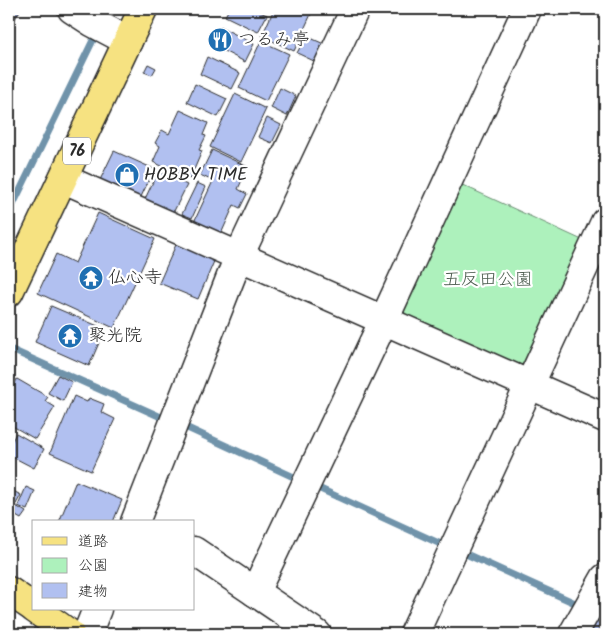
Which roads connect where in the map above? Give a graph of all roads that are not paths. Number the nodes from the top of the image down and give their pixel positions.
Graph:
1 (143, 9) edge
2 (355, 9) edge
3 (527, 9) edge
4 (89, 20) edge
5 (128, 42) junction
6 (64, 179) junction
7 (605, 222) edge
8 (239, 256) junction
9 (9, 292) edge
10 (384, 320) junction
11 (530, 385) junction
12 (605, 418) edge
13 (141, 519) edge
14 (195, 552) edge
15 (605, 578) edge
16 (9, 591) edge
17 (255, 592) junction
18 (32, 608) edge
19 (35, 610) edge
20 (98, 610) edge
21 (70, 634) edge
22 (87, 634) edge
23 (317, 634) edge
24 (414, 634) edge
25 (573, 634) edge

1 - 5 main road, 76
2 - 8 street
3 - 10 street
4 - 5 street
5 - 6 main road, 76
6 - 8 street
6 - 9 main road, 76
7 - 11 street
8 - 10 street
8 - 13 street
10 - 11 street
10 - 17 street
11 - 12 street
11 - 24 street
14 - 17 street
15 - 25 street
16 - 18 main road
17 - 23 street
19 - 21 main road
20 - 22 street

